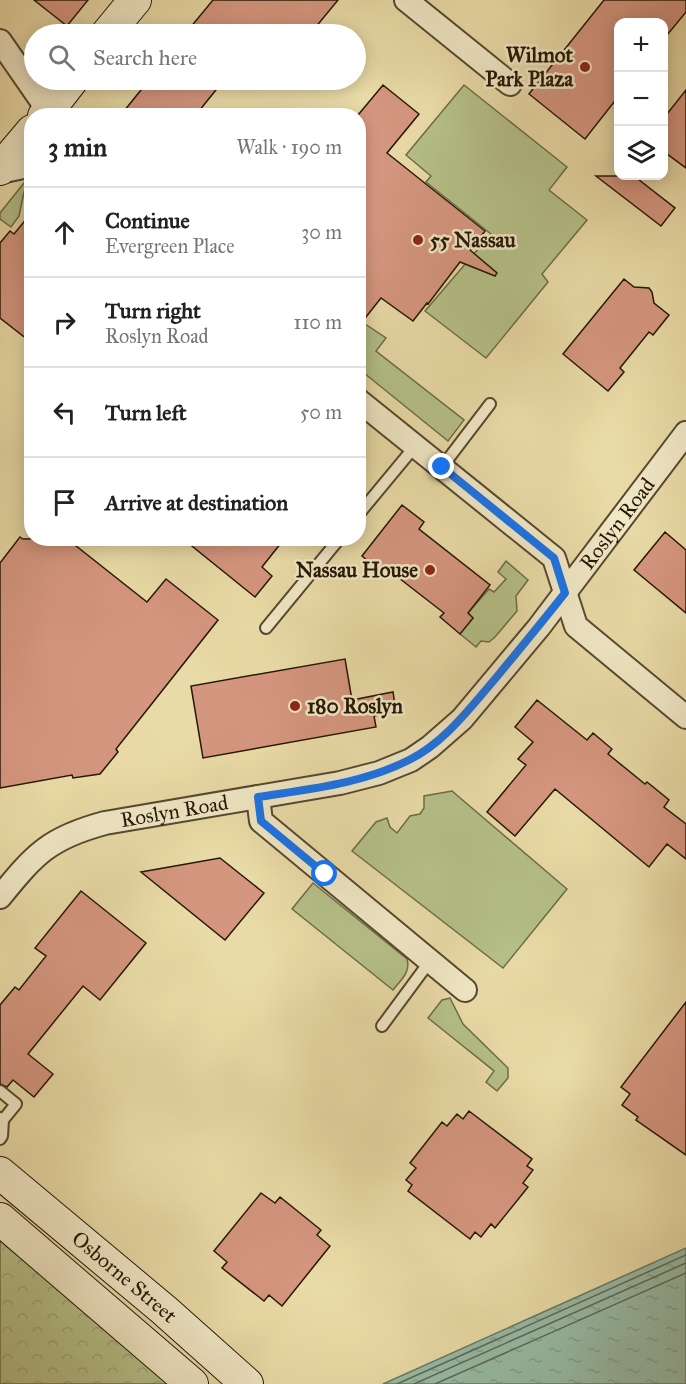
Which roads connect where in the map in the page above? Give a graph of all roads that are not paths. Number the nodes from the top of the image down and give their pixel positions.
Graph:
1 (135, 0) edge
2 (406, 0) edge
3 (115, 24) edge
4 (0, 41) edge
5 (24, 83) edge
6 (510, 84) dead end
7 (28, 90) edge
8 (65, 90) edge
9 (38, 108) edge
10 (51, 108) edge
11 (24, 142) edge
12 (24, 166) edge
13 (0, 171) edge
14 (490, 404) dead end
15 (366, 406) edge
16 (686, 433) edge
17 (416, 445) junction
18 (442, 467) junction
19 (366, 505) edge
20 (333, 546) edge
21 (565, 593) junction
22 (266, 628) dead end
23 (686, 717) edge
24 (258, 797) junction
25 (0, 897) edge
26 (430, 961) junction
27 (465, 990) dead end
28 (382, 1026) dead end
29 (0, 1091) edge
30 (2, 1119) edge
31 (0, 1139) edge
32 (0, 1173) edge
33 (0, 1219) edge
34 (192, 1384) edge
35 (246, 1384) edge

1 - 3 main road
2 - 6 street
4 - 5 street
7 - 9 street
8 - 10 main road
11 - 13 main road
12 - 13 street
14 - 18 lane
15 - 17 street
16 - 21 street, Roslyn Road
17 - 18 street
17 - 19 lane
18 - 21 street
20 - 22 lane
21 - 23 street
21 - 24 street, Roslyn Road
24 - 25 street, Roslyn Road
24 - 26 street
26 - 27 street
26 - 28 lane
29 - 30 lane
30 - 31 lane
32 - 35 main road, Osborne Street
33 - 34 main road, Osborne Street

